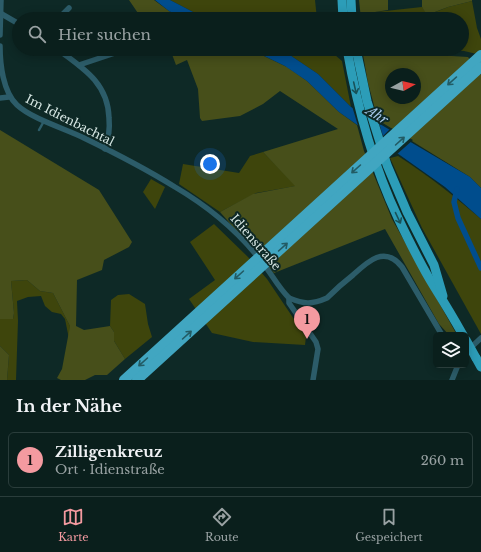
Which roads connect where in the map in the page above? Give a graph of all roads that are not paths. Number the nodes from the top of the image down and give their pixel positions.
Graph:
1 (1, 0) edge
2 (342, 0) edge
3 (351, 0) edge
4 (69, 8) dead end
5 (65, 12) edge
6 (343, 12) edge
7 (352, 12) edge
8 (0, 14) edge
9 (12, 20) edge
10 (0, 35) edge
11 (0, 46) edge
12 (0, 54) edge
13 (481, 55) edge
14 (67, 56) edge
15 (106, 56) edge
16 (348, 56) edge
17 (357, 56) edge
18 (79, 65) junction
19 (481, 67) edge
20 (9, 97) junction
21 (0, 98) edge
22 (45, 121) junction
23 (39, 130) dead end
24 (105, 149) junction
25 (124, 159) joint
26 (289, 298) junction
27 (444, 301) junction
28 (440, 332) edge
29 (462, 332) edge
30 (481, 338) edge
31 (469, 345) edge
32 (469, 349) edge
33 (481, 367) edge
34 (457, 368) edge
35 (124, 380) edge
36 (137, 380) edge
37 (313, 380) edge
38 (452, 380) edge

1 - 8 street
2 - 6 highway
3 - 7 highway
4 - 5 street
8 - 9 street
8 - 10 street
11 - 12 street, Im Idienbachtal
12 - 20 street, Im Idienbachtal
13 -> 35 highway, bridge
14 - 18 street
15 - 18 street
16 -> 27 highway, bridge
17 - 27 highway, bridge
18 - 24 street
36 -> 19 highway, bridge
20 - 21 street, Im Idienbachtal
20 - 22 street, Im Idienbachtal
22 - 23 lane
22 - 24 street, Im Idienbachtal
24 - 25 street, Im Idienbachtal
25 - 26 street, Idienstraße
26 - 28 street
26 - 37 street, Idienstraße
27 - 29 highway
30 - 32 street
31 - 33 highway, bridge
34 - 38 street

